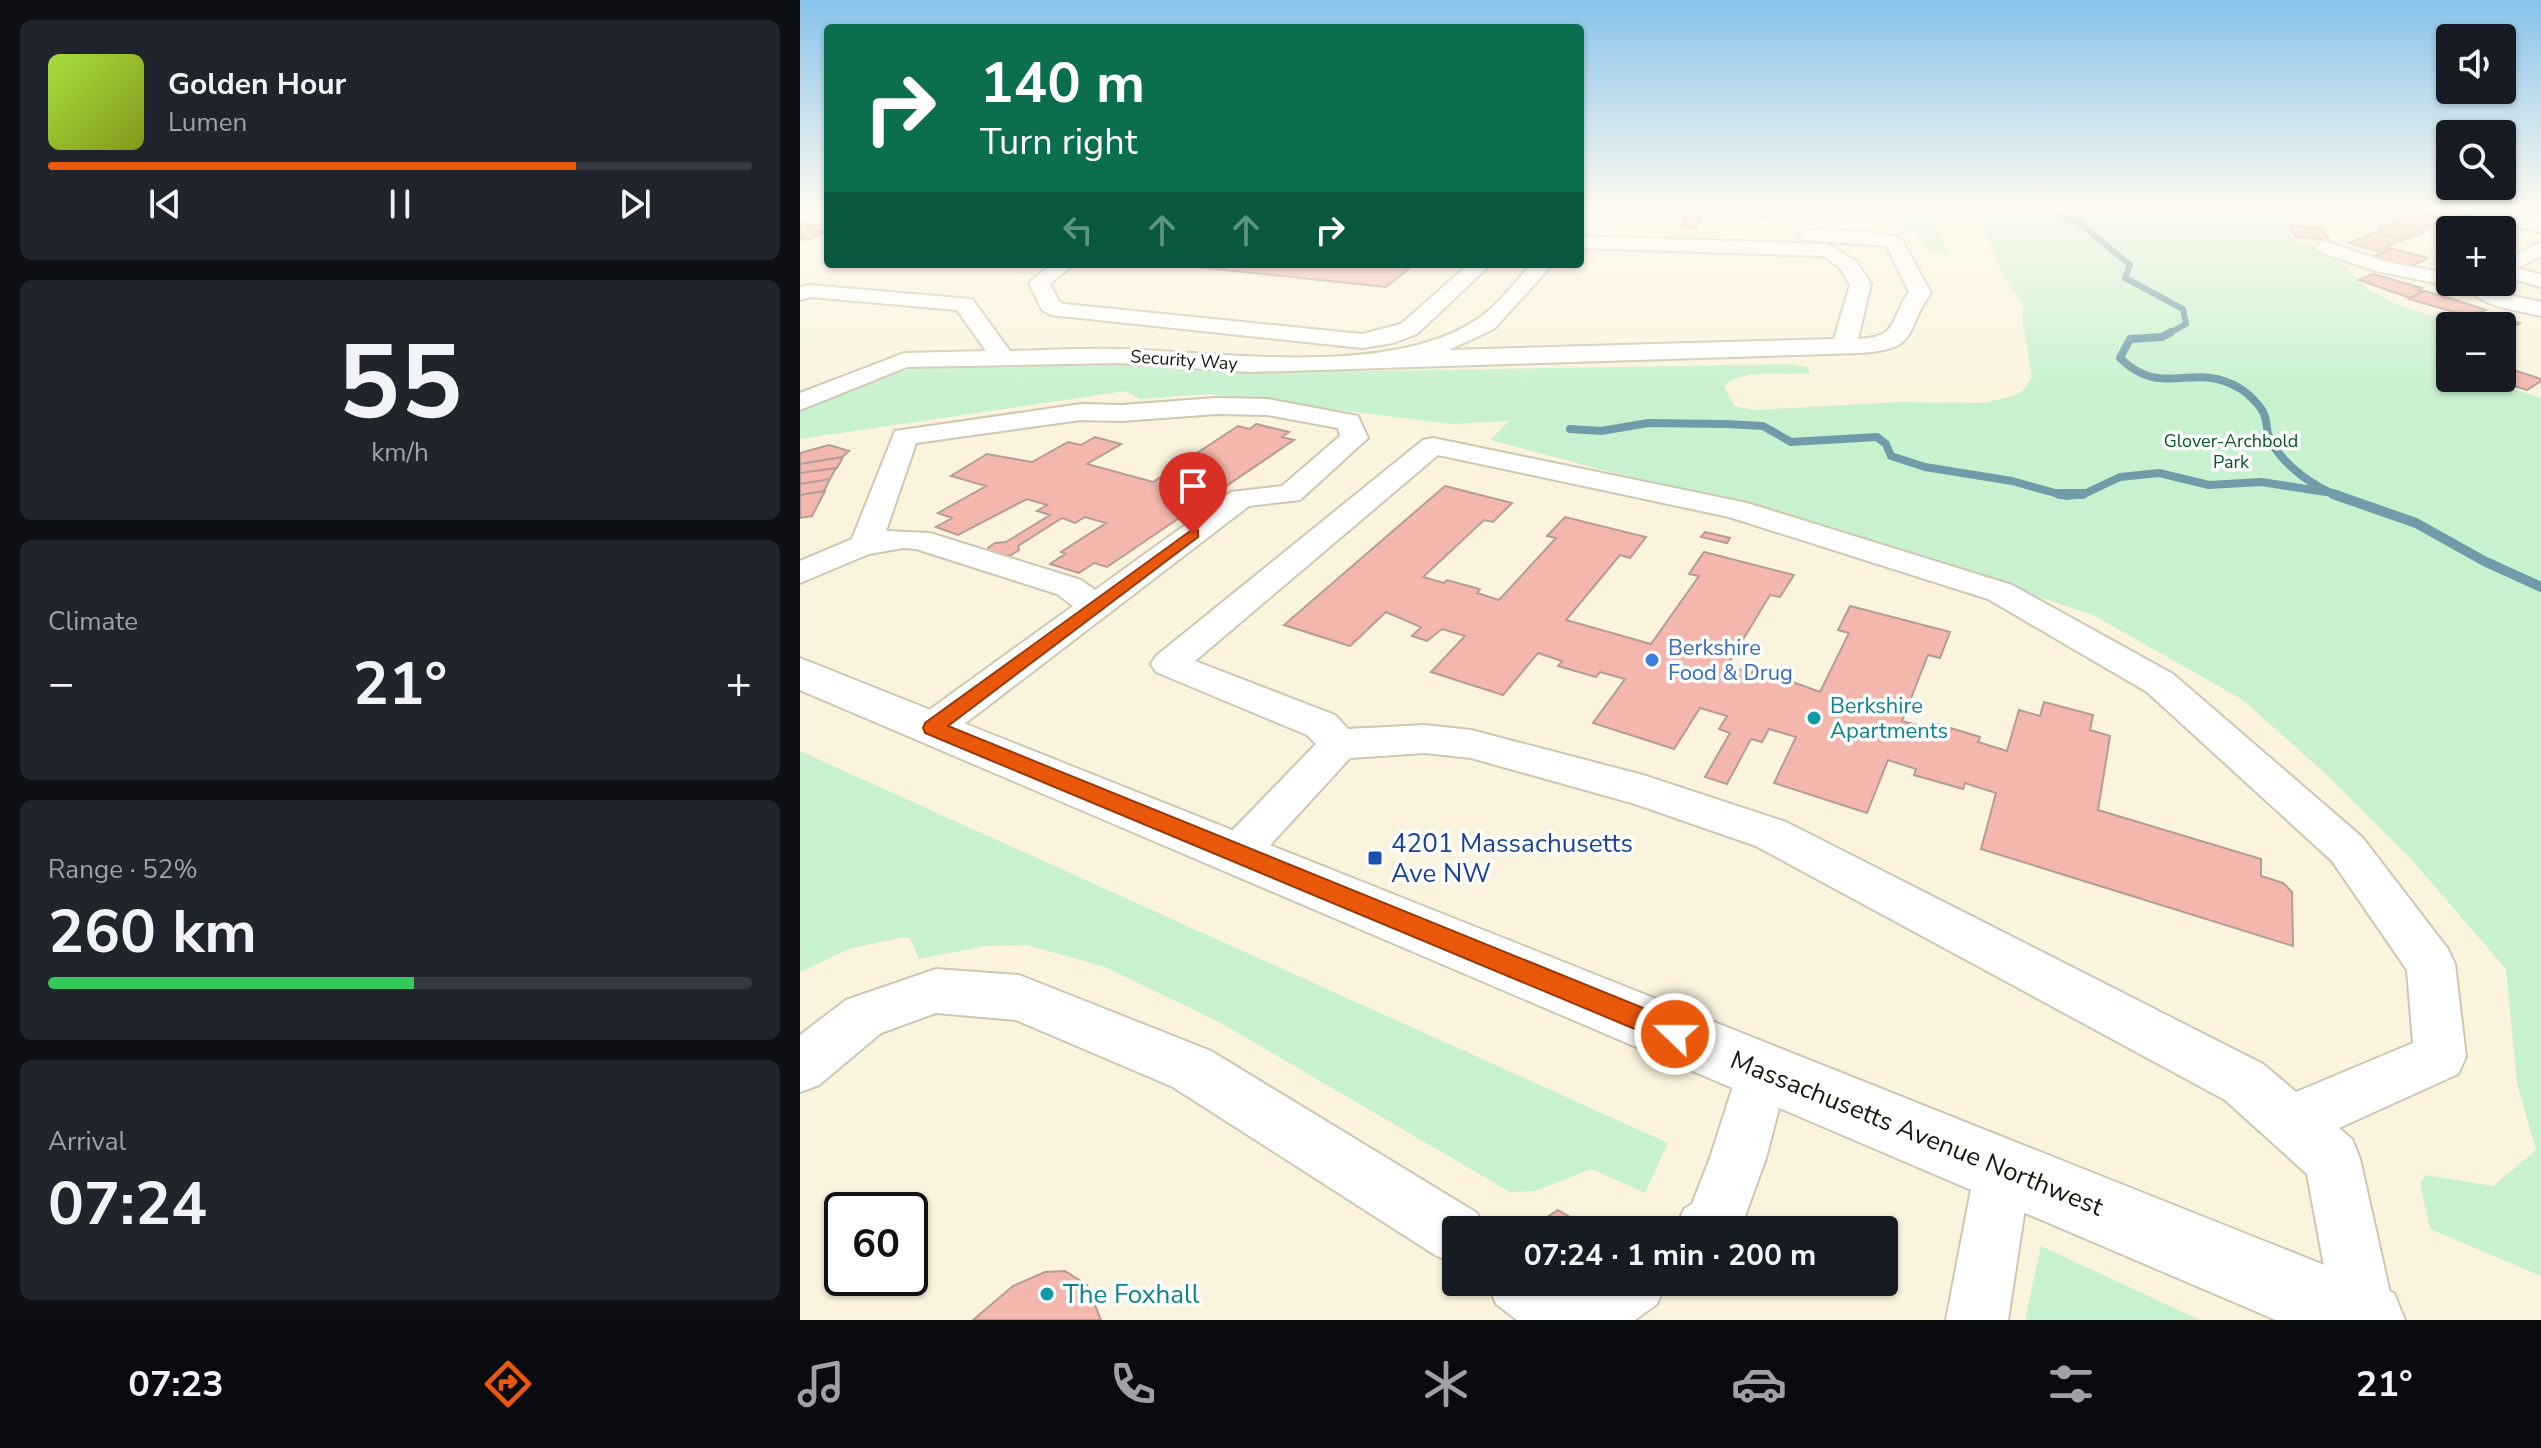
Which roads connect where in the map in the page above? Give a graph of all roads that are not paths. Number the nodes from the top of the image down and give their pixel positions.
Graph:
1 (1058, 269) edge
2 (1476, 269) edge
3 (1539, 269) edge
4 (1850, 269) edge
5 (1870, 269) edge
6 (1908, 269) edge
7 (2392, 269) edge
8 (2516, 273) edge
9 (2436, 277) edge
10 (2541, 281) edge
11 (800, 294) edge
12 (1898, 295) junction
13 (2495, 296) edge
14 (2541, 309) edge
15 (976, 321) junction
16 (1844, 346) junction
17 (913, 354) junction
18 (1002, 357) junction
19 (1392, 359) junction
20 (800, 388) edge
21 (800, 402) edge
22 (866, 542) junction
23 (800, 573) edge
24 (1095, 606) junction
25 (800, 673) edge
26 (932, 728) junction
27 (1339, 744) junction
28 (1237, 853) junction
29 (800, 1067) edge
30 (1763, 1070) junction
31 (2290, 1122) junction
32 (2003, 1169) junction
33 (1716, 1216) edge
34 (1442, 1225) edge
35 (1536, 1296) edge
36 (1616, 1296) edge
37 (2366, 1319) edge
38 (1568, 1320) edge
39 (1584, 1320) edge
40 (1977, 1320) edge

1 - 2 street
3 - 19 street, Security Way
4 - 16 street
5 - 12 street
6 - 12 street
7 - 9 street
8 - 10 street
11 - 15 street
12 - 16 street
13 - 14 street
15 - 17 street
15 - 18 street
16 - 19 street
17 - 18 street, Security Way
17 - 20 street
17 - 21 street, Security Way
18 - 19 street, Security Way
22 - 23 street
22 - 24 street
22 - 24 street
24 - 26 street
25 - 26 main road, Massachusetts Avenue Northwest
26 - 28 main road, Massachusetts Avenue Northwest
27 - 28 street
27 - 31 street
27 - 31 street
28 - 30 main road, Massachusetts Avenue Northwest
29 - 34 street
30 - 32 main road, Massachusetts Avenue Northwest
30 - 33 street
31 - 37 street
32 - 37 main road, Massachusetts Avenue Northwest
32 - 40 street
35 - 38 street
36 - 39 street

